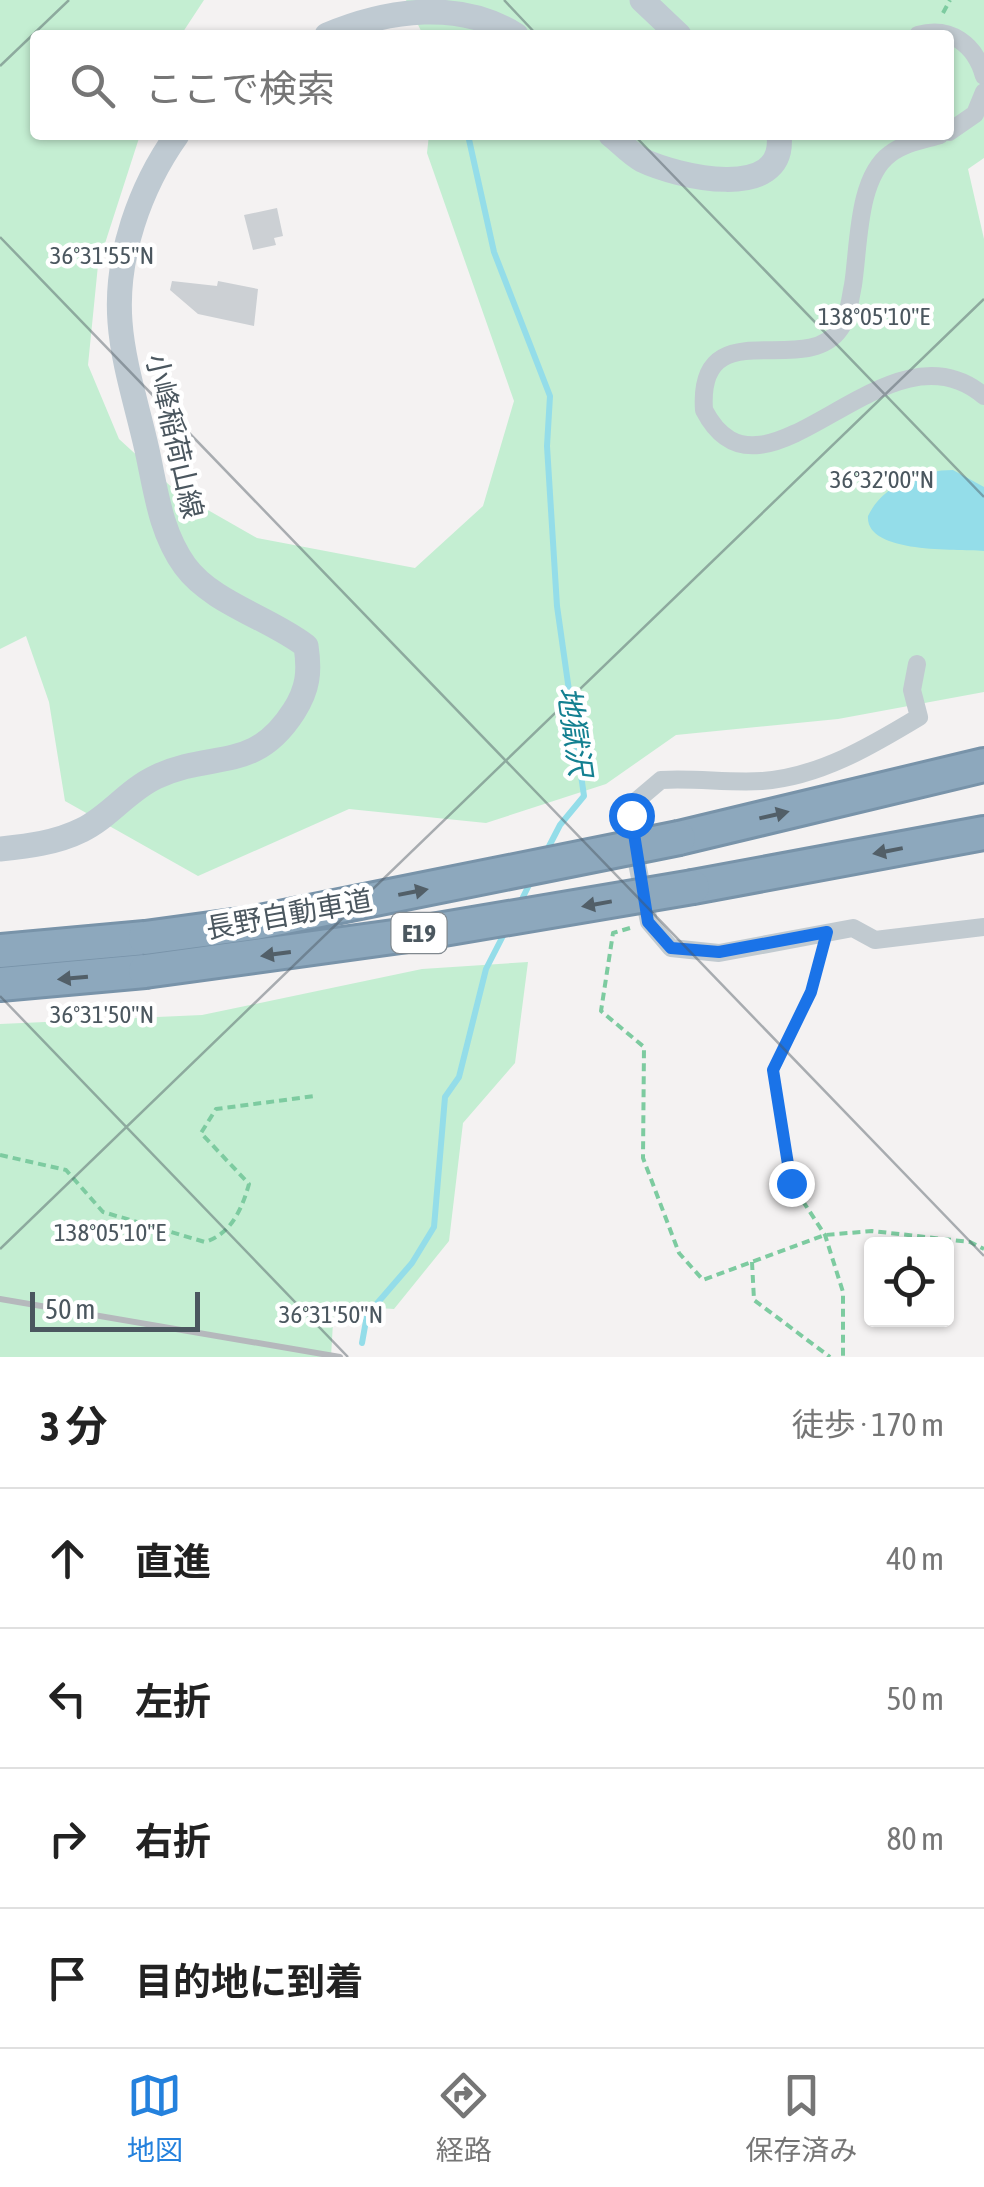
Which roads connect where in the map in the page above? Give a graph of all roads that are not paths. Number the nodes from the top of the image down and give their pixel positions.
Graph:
1 (642, 0) edge
2 (344, 30) edge
3 (509, 30) edge
4 (674, 30) edge
5 (954, 35) edge
6 (984, 76) edge
7 (984, 92) edge
8 (954, 129) edge
9 (174, 140) edge
10 (617, 140) edge
11 (777, 140) edge
12 (923, 140) edge
13 (984, 396) edge
14 (917, 664) dead end
15 (984, 765) edge
16 (984, 834) edge
17 (0, 850) edge
18 (984, 928) edge
19 (0, 951) edge
20 (0, 984) edge

1 - 4 main road
2 - 3 main road
5 - 6 street
7 - 8 street
9 - 17 main road, 小峰稲荷山線
10 - 11 main road
12 - 13 street
14 - 18 street
19 -> 15 highway, 長野自動車道 / E19, bridge
16 -> 20 highway, 長野自動車道 / E19, bridge

